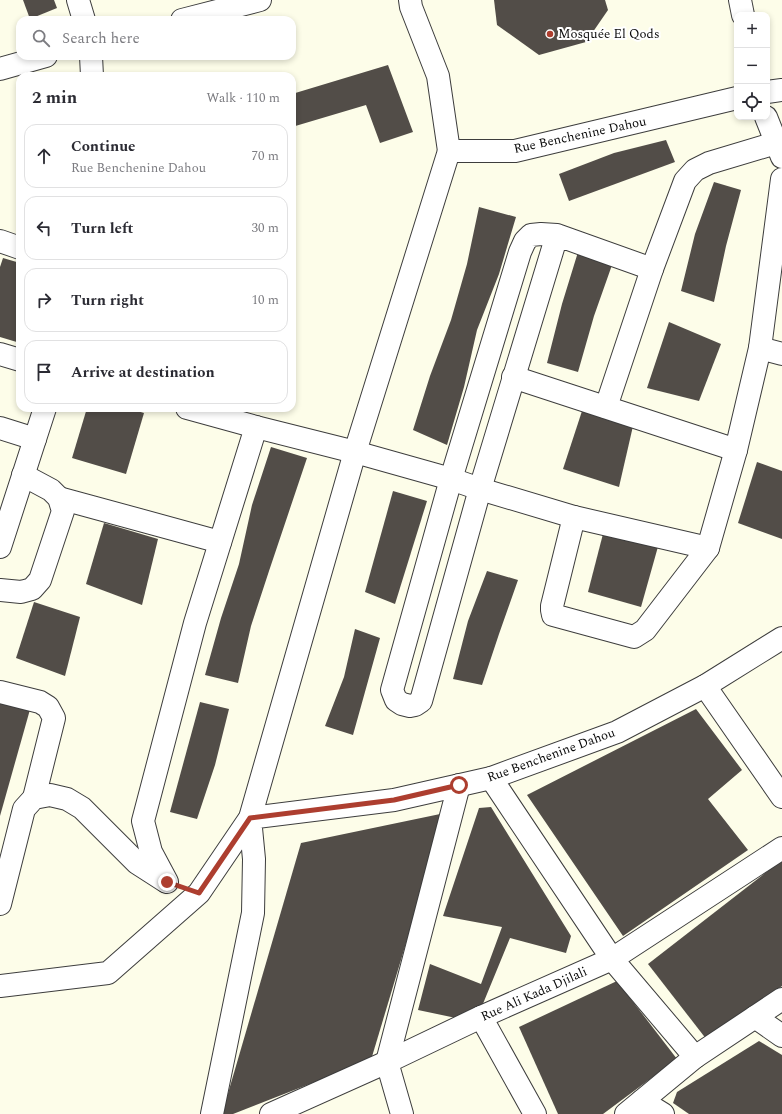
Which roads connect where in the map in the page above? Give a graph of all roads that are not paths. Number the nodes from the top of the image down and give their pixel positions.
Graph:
1 (78, 0) edge
2 (260, 0) edge
3 (740, 0) edge
4 (409, 2) edge
5 (742, 12) edge
6 (83, 16) edge
7 (198, 16) edge
8 (28, 60) edge
9 (91, 60) edge
10 (1, 66) edge
11 (92, 72) edge
12 (782, 90) edge
13 (770, 92) edge
14 (734, 99) edge
15 (767, 120) edge
16 (449, 150) junction
17 (779, 150) edge
18 (782, 179) edge
19 (557, 235) junction
20 (0, 241) edge
21 (16, 247) edge
22 (652, 269) junction
23 (760, 348) junction
24 (0, 354) edge
25 (782, 354) edge
26 (16, 359) edge
27 (513, 377) junction
28 (606, 407) junction
29 (44, 412) edge
30 (201, 412) edge
31 (0, 428) edge
32 (256, 428) junction
33 (35, 439) junction
34 (736, 450) junction
35 (355, 452) junction
36 (23, 475) junction
37 (452, 479) junction
38 (480, 489) junction
39 (59, 498) junction
40 (574, 517) junction
41 (220, 542) junction
42 (0, 547) edge
43 (708, 548) junction
44 (0, 590) edge
45 (782, 638) edge
46 (705, 686) junction
47 (0, 692) edge
48 (491, 778) junction
49 (459, 785) junction
50 (782, 797) edge
51 (34, 798) junction
52 (250, 818) junction
53 (782, 848) edge
54 (167, 882) junction
55 (199, 893) junction
56 (0, 904) edge
57 (612, 959) junction
58 (0, 986) edge
59 (782, 999) edge
60 (481, 1017) junction
61 (755, 1017) junction
62 (782, 1036) edge
63 (695, 1056) junction
64 (387, 1062) junction
65 (634, 1107) edge
66 (212, 1114) edge
67 (271, 1114) edge
68 (402, 1114) edge
69 (535, 1114) edge
70 (663, 1114) edge

1 - 6 street
2 - 7 street
3 - 5 street
4 - 16 street
8 - 10 street
9 - 11 street
12 - 13 street
14 - 16 street, Rue Benchenine Dahou
15 - 17 street
16 - 35 street
17 - 22 street
18 - 23 street
19 - 22 street
19 - 27 street
19 - 37 street
20 - 21 street
22 - 28 street
23 - 25 street
23 - 34 street
24 - 26 street
27 - 28 street
27 - 38 street
28 - 34 street
29 - 33 street
30 - 32 street
31 - 33 street
32 - 35 street
32 - 41 street
33 - 36 street
34 - 43 street
35 - 37 street
35 - 52 street
36 - 39 street
36 - 42 street
37 - 38 street
37 - 38 street
38 - 40 street
39 - 41 street
39 - 44 street
40 - 43 street
40 - 43 street
41 - 54 street
45 - 46 street, Rue Benchenine Dahou
46 - 48 street, Rue Benchenine Dahou
46 - 50 street
47 - 51 street
48 - 49 street, Rue Benchenine Dahou
48 - 57 street
49 - 52 street, Rue Benchenine Dahou
49 - 64 street
51 - 54 street
51 - 56 street
52 - 55 street
52 - 66 street
53 - 57 street, Rue Ali Kada Djilali
54 - 55 street
55 - 58 street
57 - 60 street, Rue Ali Kada Djilali
57 - 63 street
59 - 61 street
60 - 64 street, Rue Ali Kada Djilali
60 - 69 street
61 - 62 street
61 - 63 street
63 - 65 street
64 - 67 street, Rue Ali Kada Djilali
64 - 68 street
65 - 70 street

